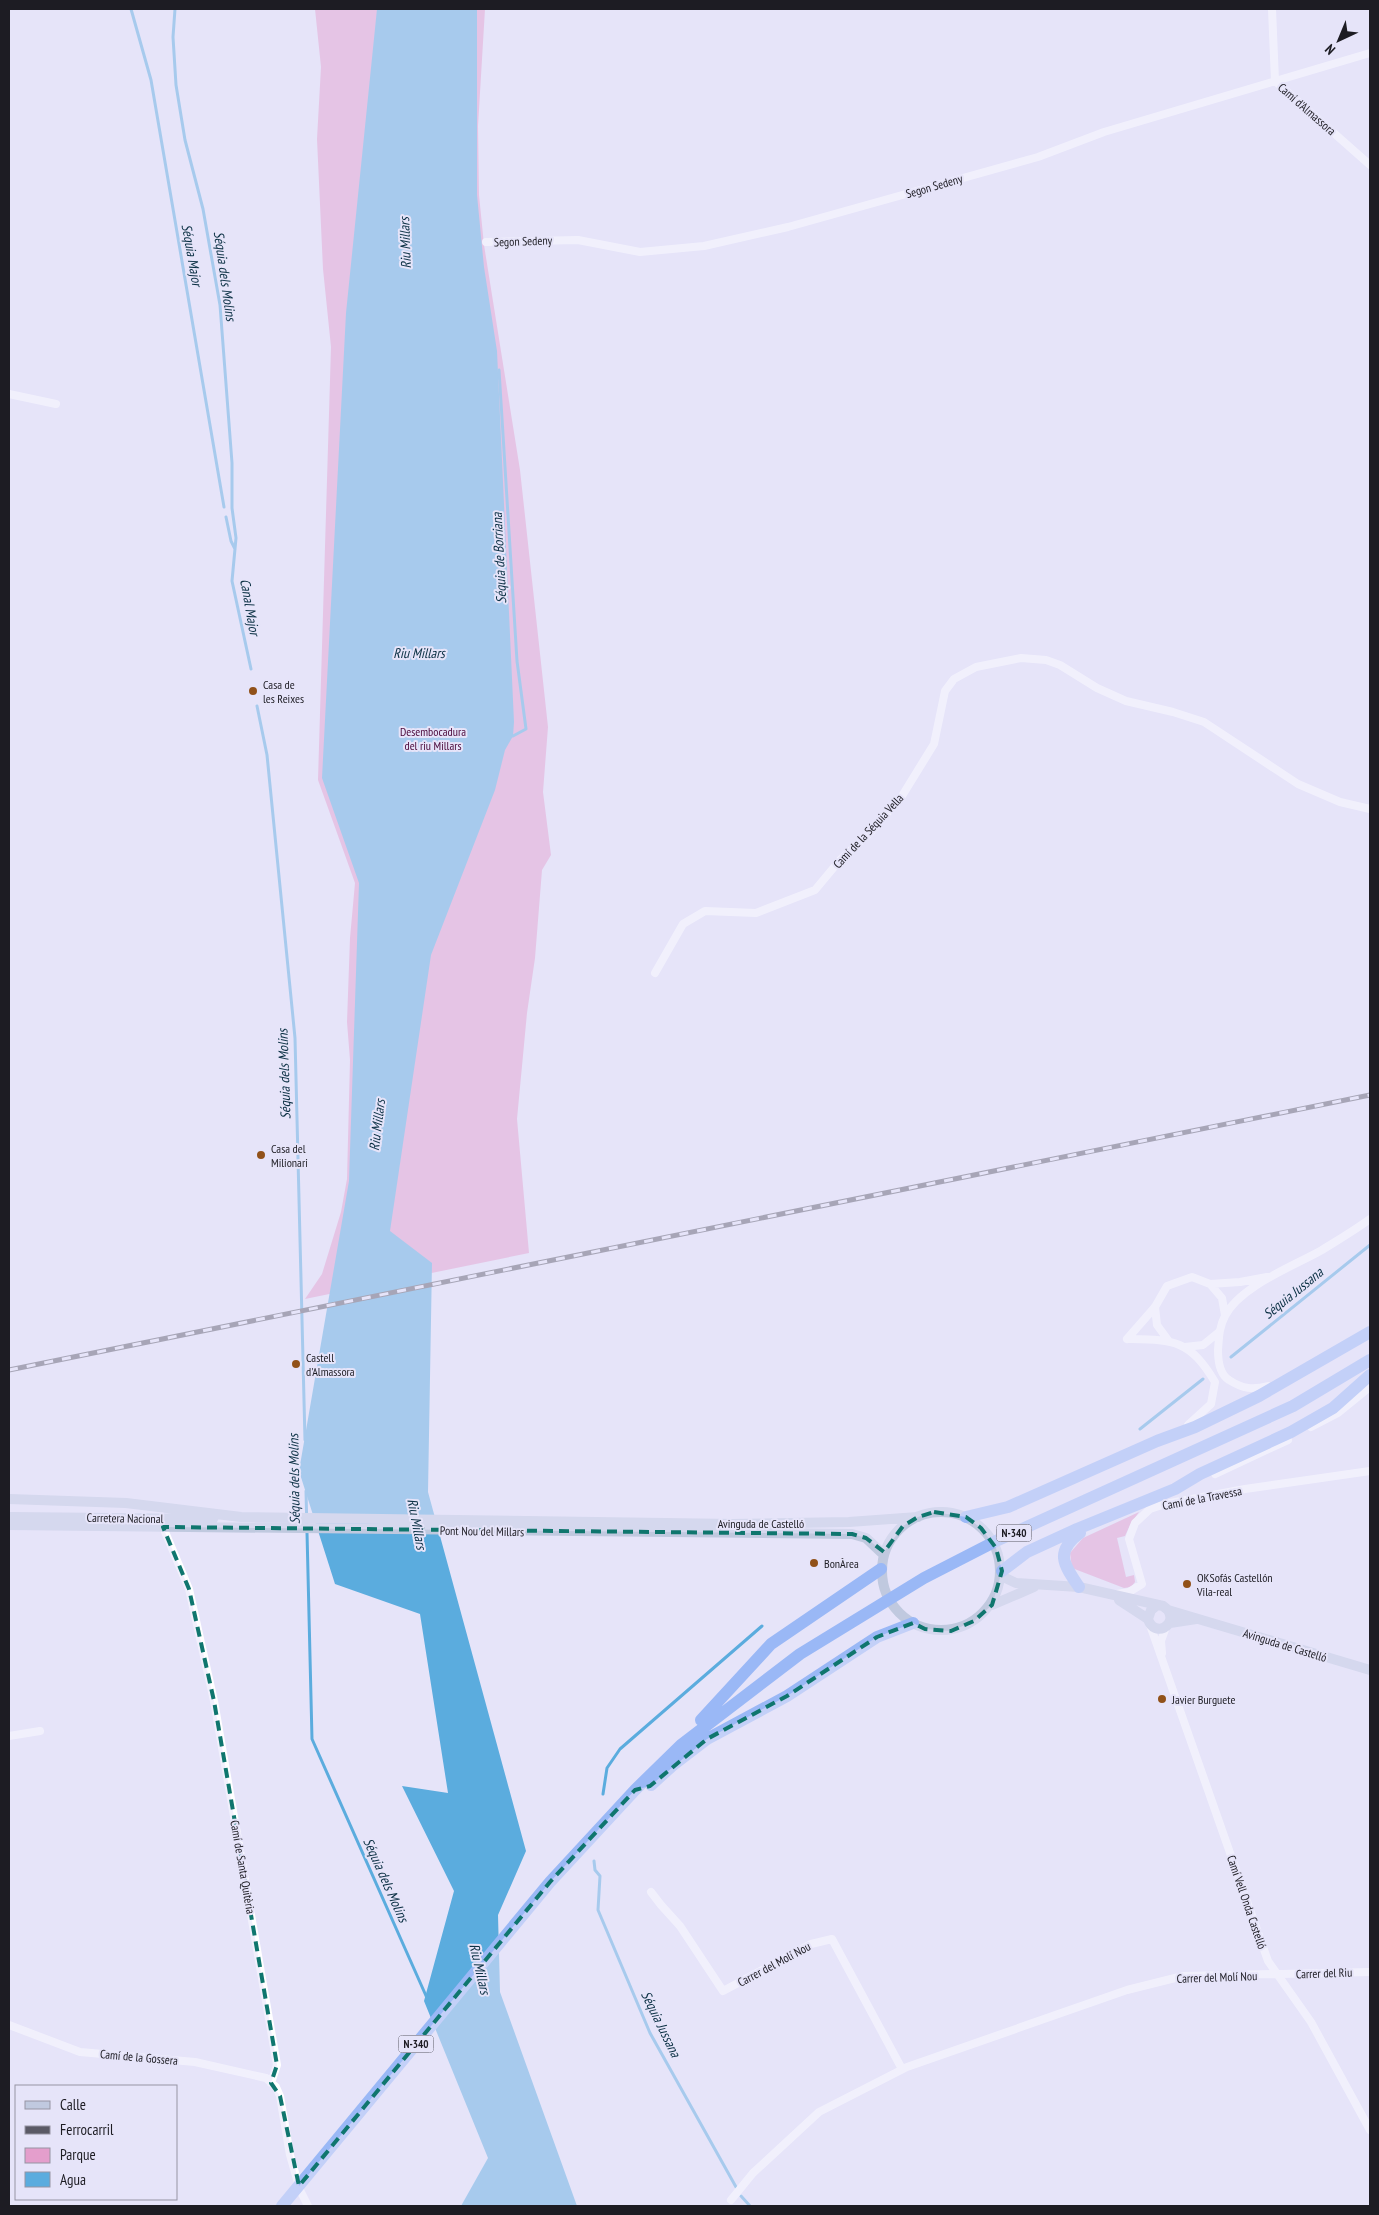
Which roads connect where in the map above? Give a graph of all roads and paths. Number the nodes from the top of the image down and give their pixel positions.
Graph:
1 (1272, 9) edge
2 (1370, 53) edge
3 (1275, 81) junction
4 (1370, 165) edge
5 (486, 242) dead end
6 (9, 394) edge
7 (56, 404) dead end
8 (1370, 809) edge
9 (655, 973) dead end
10 (1370, 1219) edge
11 (1272, 1276) junction
12 (1210, 1284) junction
13 (1156, 1307) junction
14 (1225, 1315) junction
15 (1219, 1332) junction
16 (1370, 1332) edge
17 (1168, 1340) junction
18 (1186, 1347) junction
19 (1370, 1360) edge
20 (1370, 1375) edge
21 (1278, 1384) junction
22 (1370, 1387) edge
23 (1157, 1441) junction
24 (1370, 1471) edge
25 (1176, 1489) junction
26 (9, 1499) edge
27 (918, 1516) junction
28 (9, 1517) edge
29 (241, 1517) junction
30 (966, 1517) junction
31 (1110, 1517) junction
32 (603, 1522) joint
33 (9, 1525) edge
34 (163, 1527) junction
35 (241, 1528) joint
36 (604, 1533) joint
37 (883, 1554) junction
38 (1001, 1570) junction
39 (881, 1575) junction
40 (1037, 1586) junction
41 (1079, 1587) junction
42 (1112, 1595) junction
43 (992, 1605) junction
44 (1156, 1606) junction
45 (1168, 1610) junction
46 (1200, 1619) junction
47 (1149, 1622) junction
48 (913, 1623) junction
49 (1168, 1625) junction
50 (1162, 1655) junction
51 (1370, 1670) edge
52 (40, 1732) dead end
53 (9, 1736) edge
54 (681, 1745) junction
55 (635, 1790) junction
56 (651, 1892) dead end
57 (1370, 1972) edge
58 (1277, 1975) junction
59 (9, 2025) edge
60 (902, 2069) junction
61 (271, 2083) junction
62 (1370, 2130) edge
63 (731, 2200) dead end
64 (282, 2206) edge
65 (308, 2206) edge

1 - 3 street, Camí d'Almassora
2 - 3 street, Segon Sedeny
3 - 4 street, Camí d'Almassora
3 - 5 street, Segon Sedeny
6 - 7 street
8 - 9 street, Camí de la Séquia Vella
10 - 11 street
11 - 12 street
11 - 14 street
12 - 13 street
12 - 14 street
13 - 17 street
13 - 17 street
14 - 15 street
15 - 18 street
15 - 21 street
16 - 21 highway
17 - 18 street
18 - 23 street
19 - 54 highway, N-340
20 - 25 highway
21 - 23 highway
22 - 25 street
23 - 30 highway
24 - 42 street, Camí de la Travessa
25 - 31 highway
26 - 29 main road
27 - 30 main road
27 - 32 main road, Avinguda de Castelló
27 - 37 main road
28 - 29 main road, Carretera Nacional
29 - 32 main road, Pont Nou del Millars
30 - 38 main road
31 - 38 highway
31 - 41 highway
33 - 34 main road, Carretera Nacional
34 - 35 main road, Carretera Nacional
34 - 61 street, Camí de Santa Quitèria
35 - 36 main road, Pont Nou del Millars
36 - 37 main road, Avinguda de Castelló
37 - 39 main road
38 - 40 main road
38 - 43 main road
39 - 48 main road
39 - 54 highway
40 - 41 main road
40 - 43 main road
41 - 42 main road
42 - 44 main road
42 - 47 main road
43 - 48 main road
44 - 45 main road
44 - 47 main road
45 - 46 main road, Avinguda de Castelló
45 - 49 main road
46 - 49 main road, Avinguda de Castelló
46 - 51 main road, Avinguda de Castelló
47 - 49 main road
47 - 50 street, Camí Vell Onda Castelló
48 - 55 highway
49 - 50 street, Camí Vell Onda Castelló
50 - 58 street, Camí Vell Onda Castelló
52 - 53 street
54 - 55 highway, N-340
55 - 64 highway, N-340
56 - 60 street, Carrer del Molí Nou
57 - 58 street, Carrer del Riu
58 - 60 street, Carrer del Molí Nou
58 - 62 street, Camí Vell Onda Castelló
59 - 61 street, Camí de la Gossera
60 - 63 street, Carrer del Molí Nou
61 - 65 street

